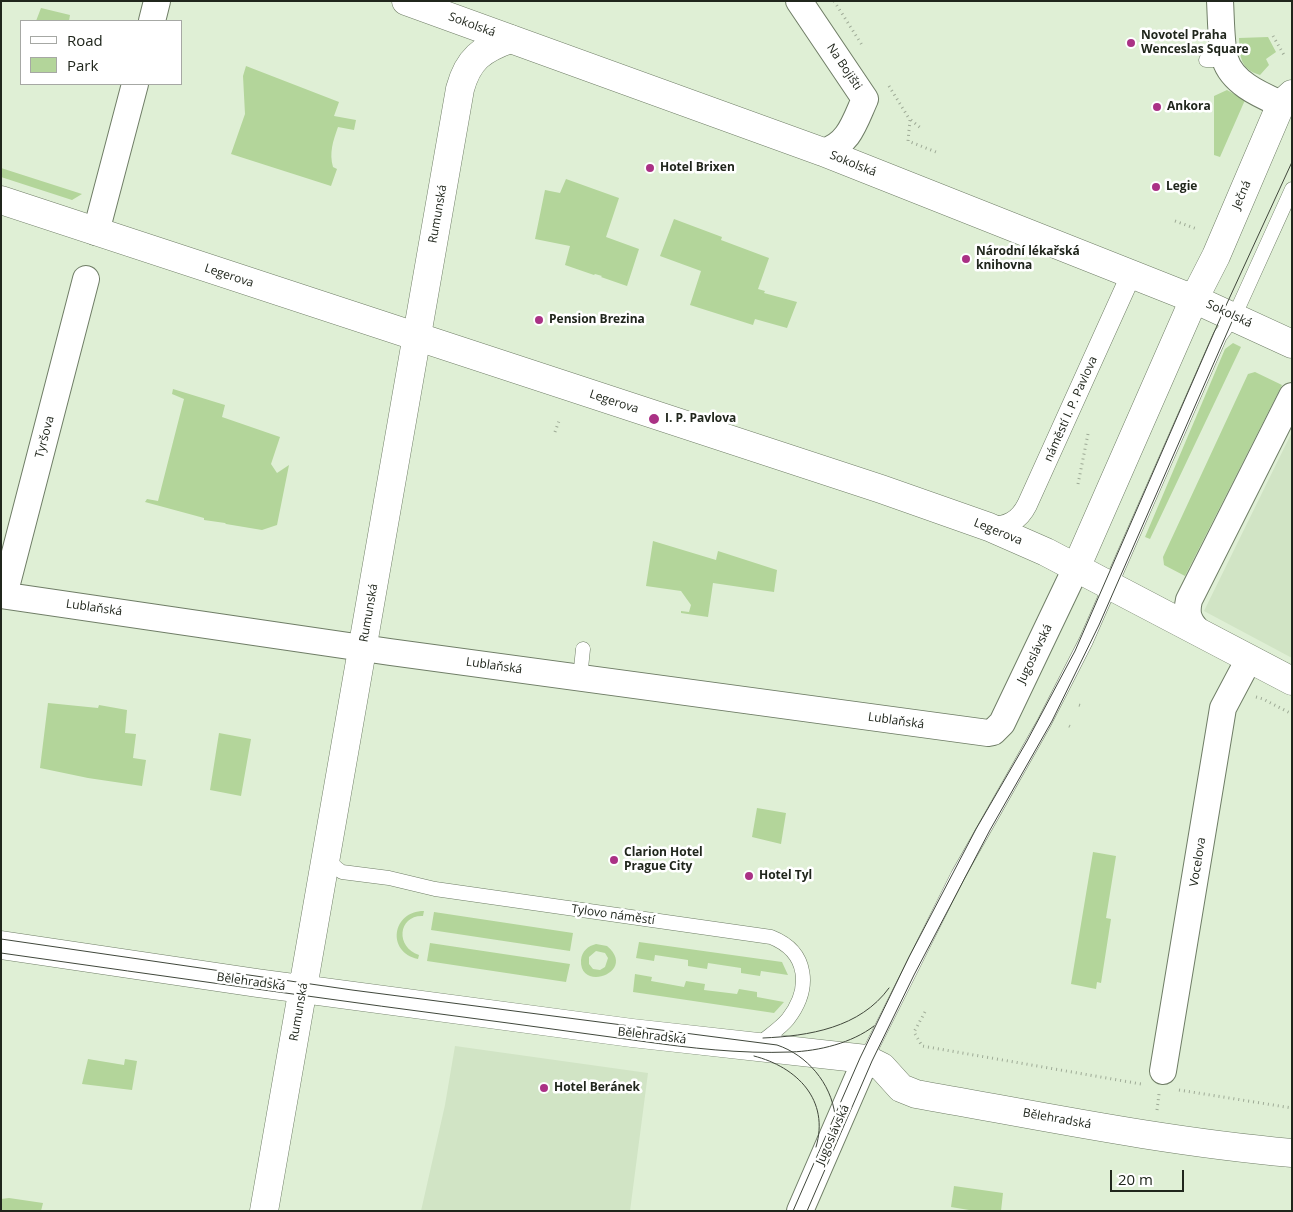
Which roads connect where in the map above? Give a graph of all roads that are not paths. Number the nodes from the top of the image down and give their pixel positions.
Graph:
1 (157, 1) edge
2 (406, 1) edge
3 (799, 1) edge
4 (1220, 1) edge
5 (152, 20) edge
6 (510, 39) junction
7 (135, 85) edge
8 (1287, 99) edge
9 (823, 152) junction
10 (1292, 189) edge
11 (1, 200) edge
12 (96, 232) junction
13 (1121, 270) junction
14 (86, 279) dead end
15 (1194, 298) junction
16 (1227, 326) junction
17 (417, 338) junction
18 (1292, 344) edge
19 (1292, 396) edge
20 (989, 527) junction
21 (1076, 568) junction
22 (1110, 587) junction
23 (3, 595) edge
24 (1196, 630) junction
25 (362, 648) junction
26 (583, 649) dead end
27 (1249, 659) junction
28 (580, 678) junction
29 (1292, 681) edge
30 (988, 733) joint
31 (327, 850) junction
32 (1, 945) edge
33 (303, 990) junction
34 (755, 1047) junction
35 (866, 1059) junction
36 (1162, 1082) road end
37 (1292, 1153) edge
38 (264, 1211) edge
39 (800, 1211) edge

1 - 5 street
2 - 6 main road, Sokolská
3 - 9 street, Na Bojišti
4 - 8 street
6 - 9 main road, Sokolská
6 - 17 main road, Rumunská
7 - 12 street
8 - 15 main road, Ječná
9 - 13 main road, Sokolská
10 - 16 lane
11 - 12 main road, Legerova
12 - 17 main road, Legerova
13 - 15 main road, Sokolská
13 - 20 street, náměstí I. P. Pavlova
14 - 23 street, Tyršova
15 - 16 main road, Sokolská
15 - 21 main road
16 - 18 main road, Sokolská
16 - 22 lane
17 - 20 main road, Legerova
17 - 25 main road, Rumunská
19 - 24 street
20 - 21 main road, Legerova
21 - 22 main road, Legerova
21 - 30 street, Jugoslávská
22 - 24 main road, Legerova
22 - 35 lane
23 - 25 street, Lublaňská
24 - 27 main road, Legerova
25 - 28 street, Lublaňská
25 - 31 main road, Rumunská
26 - 28 lane
27 - 29 main road, Legerova
27 - 36 street, Vocelova
28 - 30 street, Lublaňská
31 - 33 main road, Rumunská
31 - 34 lane, Tylovo náměstí
32 - 33 main road, Bělehradská
33 - 34 main road, Bělehradská
33 - 38 main road, Rumunská
34 - 35 main road, Bělehradská
35 - 37 main road, Bělehradská
35 - 39 street, Jugoslávská

